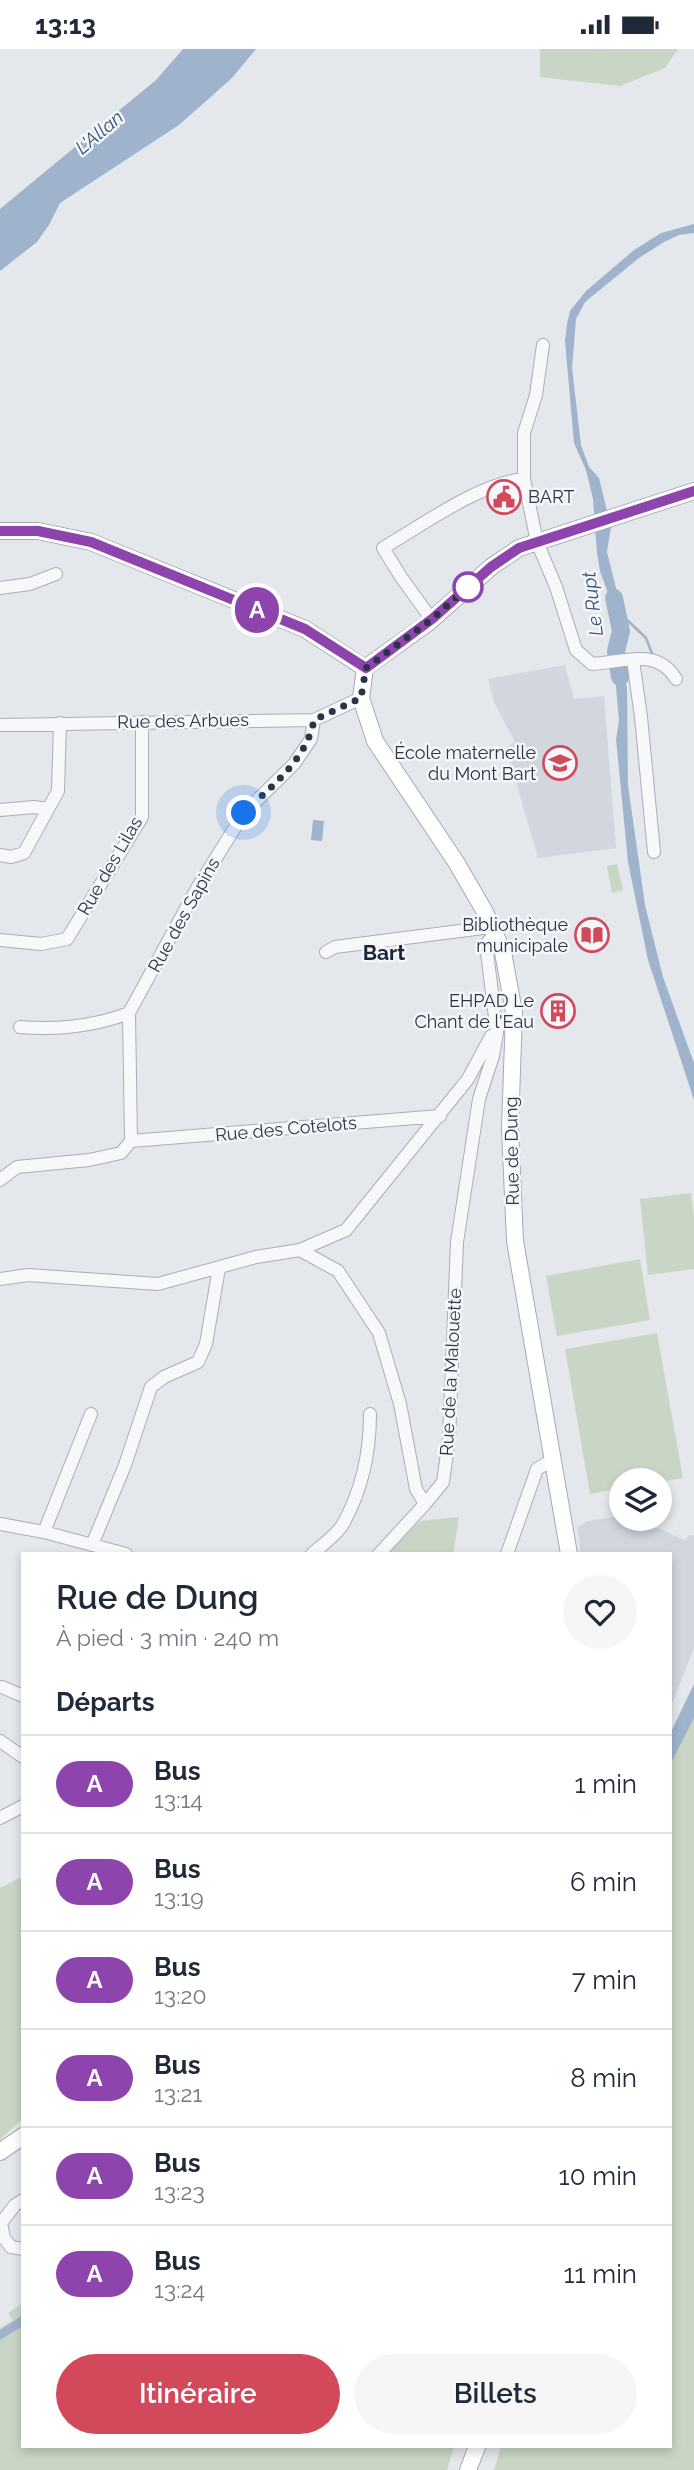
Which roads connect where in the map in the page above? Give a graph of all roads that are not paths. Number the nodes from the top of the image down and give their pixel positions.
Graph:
1 (543, 345) dead end
2 (524, 479) junction
3 (694, 491) edge
4 (0, 531) edge
5 (537, 542) junction
6 (56, 574) dead end
7 (0, 588) edge
8 (432, 619) junction
9 (629, 661) junction
10 (366, 668) junction
11 (676, 679) dead end
12 (361, 698) junction
13 (314, 720) junction
14 (142, 722) junction
15 (60, 723) junction
16 (0, 725) edge
17 (48, 809) junction
18 (0, 810) edge
19 (654, 852) dead end
20 (0, 855) edge
21 (492, 931) junction
22 (0, 940) edge
23 (326, 952) dead end
24 (130, 1013) junction
25 (20, 1027) dead end
26 (497, 1033) junction
27 (440, 1116) junction
28 (131, 1140) junction
29 (0, 1180) edge
30 (300, 1250) junction
31 (219, 1268) junction
32 (0, 1279) edge
33 (370, 1413) dead end
34 (91, 1414) dead end
35 (552, 1460) junction
36 (425, 1504) junction
37 (0, 1524) edge
38 (44, 1532) junction
39 (92, 1545) junction
40 (118, 1552) edge
41 (314, 1552) edge
42 (381, 1552) edge
43 (508, 1552) edge
44 (569, 1552) edge
45 (2, 1687) dead end
46 (21, 1695) edge
47 (0, 1741) edge
48 (21, 1756) edge
49 (21, 1807) edge
50 (0, 1818) edge
51 (21, 2137) edge
52 (0, 2152) edge
53 (21, 2201) edge
54 (21, 2249) edge
55 (477, 2448) edge
56 (468, 2470) edge

1 - 2 street
2 - 5 street
2 - 8 street
3 - 5 main road
4 - 10 main road
5 - 8 main road
5 - 9 street
6 - 7 street
8 - 10 main road
9 - 11 street
9 - 19 street
10 - 12 main road, Rue de Dung
12 - 13 street, Rue des Arbues
12 - 21 main road, Rue de Dung
13 - 14 street, Rue des Arbues
13 - 24 street, Rue des Sapins
14 - 15 street, Rue des Arbues
14 - 22 street, Rue des Lilas
15 - 16 street, Rue des Arbues
15 - 17 street
17 - 18 street
17 - 20 street
21 - 23 street
21 - 26 street, Rue de la Malouette
21 - 35 main road, Rue de Dung
24 - 25 street
24 - 28 street, Rue des Sapins
26 - 27 street
26 - 36 street, Rue de la Malouette
27 - 28 street, Rue des Cotelots
27 - 30 street
28 - 29 street
30 - 31 street
30 - 36 street, Rue de la Malouette
31 - 32 street
31 - 39 street
33 - 41 street
34 - 38 street
35 - 43 street
35 - 44 main road, Rue de Dung
36 - 42 street
37 - 38 street
38 - 39 street
39 - 40 street
45 - 46 street
47 - 48 street
49 - 50 street
51 - 52 main road
53 - 54 street
55 - 56 main road

